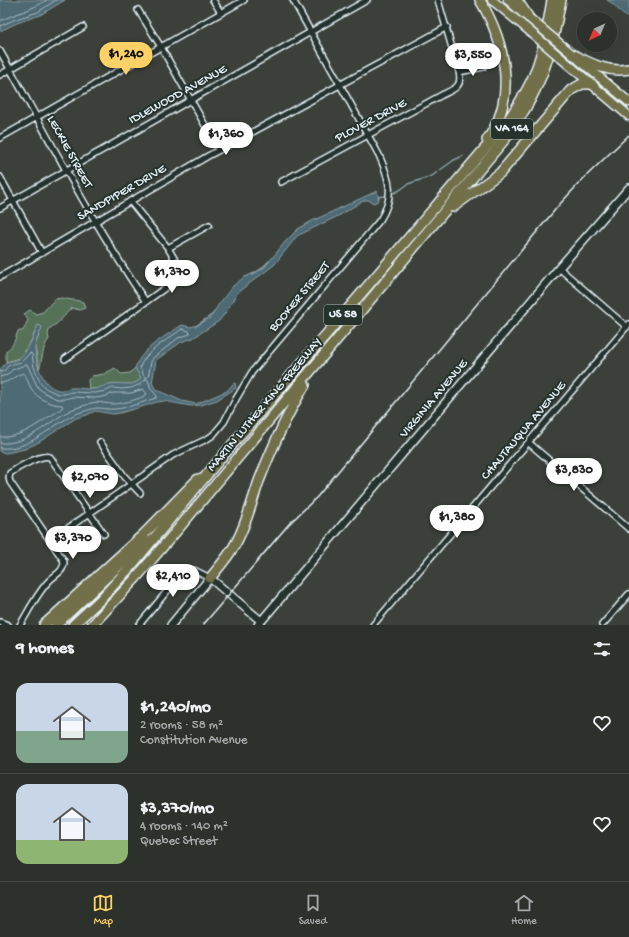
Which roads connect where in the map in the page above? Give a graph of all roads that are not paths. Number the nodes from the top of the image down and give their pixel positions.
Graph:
1 (213, 0) edge
2 (244, 0) edge
3 (293, 0) edge
4 (366, 0) edge
5 (438, 0) edge
6 (480, 0) edge
7 (492, 0) edge
8 (508, 0) edge
9 (517, 0) edge
10 (552, 0) edge
11 (562, 0) edge
12 (138, 10) dead end
13 (221, 13) junction
14 (529, 18) junction
15 (83, 27) dead end
16 (447, 27) junction
17 (310, 32) junction
18 (161, 47) junction
19 (0, 51) edge
20 (572, 54) junction
21 (483, 67) dead end
22 (10, 69) junction
23 (629, 69) edge
24 (459, 72) junction
25 (0, 74) edge
26 (340, 85) junction
27 (595, 87) junction
28 (191, 100) junction
29 (629, 102) edge
30 (629, 116) edge
31 (37, 117) junction
32 (368, 135) junction
33 (0, 138) edge
34 (219, 150) junction
35 (67, 170) junction
36 (0, 177) edge
37 (281, 182) dead end
38 (455, 184) junction
39 (629, 188) edge
40 (13, 200) junction
41 (130, 201) junction
42 (0, 208) edge
43 (95, 222) junction
44 (209, 225) dead end
45 (432, 227) junction
46 (168, 248) junction
47 (42, 253) junction
48 (560, 268) junction
49 (0, 277) edge
50 (146, 302) junction
51 (628, 326) edge
52 (321, 358) junction
53 (65, 359) dead end
54 (100, 442) dead end
55 (529, 443) junction
56 (220, 459) junction
57 (131, 484) junction
58 (140, 493) dead end
59 (90, 513) junction
60 (176, 514) junction
61 (629, 529) edge
62 (104, 534) dead end
63 (50, 540) junction
64 (210, 578) junction
65 (629, 594) edge
66 (57, 621) edge
67 (0, 622) edge
68 (76, 623) edge
69 (260, 623) edge
70 (94, 624) edge
71 (8, 625) edge
72 (20, 625) edge
73 (44, 625) edge
74 (139, 625) edge
75 (171, 625) edge
76 (373, 625) edge
77 (602, 625) edge

1 - 13 street
2 - 13 street
3 - 17 street, BOOKER STREET
4 - 17 street, IDLEWOOD AVENUE
5 - 16 street
6 - 38 highway
7 - 27 main road, bridge
8 - 14 main road
9 - 14 highway
10 - 38 highway, MARTIN LUTHER KING FREEWAY / US 58
11 - 45 highway, MARTIN LUTHER KING FREEWAY / VA 164
12 - 18 street
13 - 18 street
14 - 20 main road, bridge
15 - 22 street
16 - 24 street
16 - 26 street, SANDPIPER DRIVE
17 - 26 street, BOOKER STREET
17 - 28 street, IDLEWOOD AVENUE
18 - 28 street
18 - 31 street
19 - 22 street, LECKIE STREET
20 - 23 highway
20 - 29 main road
21 - 24 street
22 - 25 street
22 - 31 street, LECKIE STREET
24 - 32 street, PLOVER DRIVE
26 - 32 street, BOOKER STREET
26 - 34 street, SANDPIPER DRIVE
27 - 30 main road
27 - 45 highway, US 58
28 - 34 street
28 - 35 street, IDLEWOOD AVENUE
31 - 33 street
31 - 35 street, LECKIE STREET
32 - 37 street, PLOVER DRIVE
32 - 57 street, BOOKER STREET
34 - 41 street, SANDPIPER DRIVE
35 - 40 street, IDLEWOOD AVENUE
35 - 43 street, LECKIE STREET
36 - 40 street
38 - 56 highway, MARTIN LUTHER KING FREEWAY / US 58
39 - 48 street, VIRGINIA AVENUE
40 - 42 street, IDLEWOOD AVENUE
40 - 47 street
41 - 43 street, SANDPIPER DRIVE
41 - 46 street
43 - 47 street, SANDPIPER DRIVE
43 - 50 street, LECKIE STREET
44 - 46 street
45 - 52 highway, MARTIN LUTHER KING FREEWAY / US 58
46 - 50 street
47 - 49 street, SANDPIPER DRIVE
48 - 51 street
48 - 69 street, VIRGINIA AVENUE
50 - 53 street
51 - 55 street, CHAUTAUQUA AVENUE
52 - 64 highway
52 - 70 highway, MARTIN LUTHER KING FREEWAY / US 58
54 - 57 street
55 - 61 street
55 - 76 street, CHAUTAUQUA AVENUE
56 - 60 highway, MARTIN LUTHER KING FREEWAY / US 58
56 - 66 highway
57 - 58 street
57 - 59 street, BOOKER STREET
59 - 62 street
59 - 63 street, BOOKER STREET
59 - 63 street
60 - 66 highway, US 58
60 - 68 highway
63 - 72 street
64 - 69 street
64 - 74 street
64 - 75 street
65 - 77 street
66 - 73 highway
67 - 71 street

